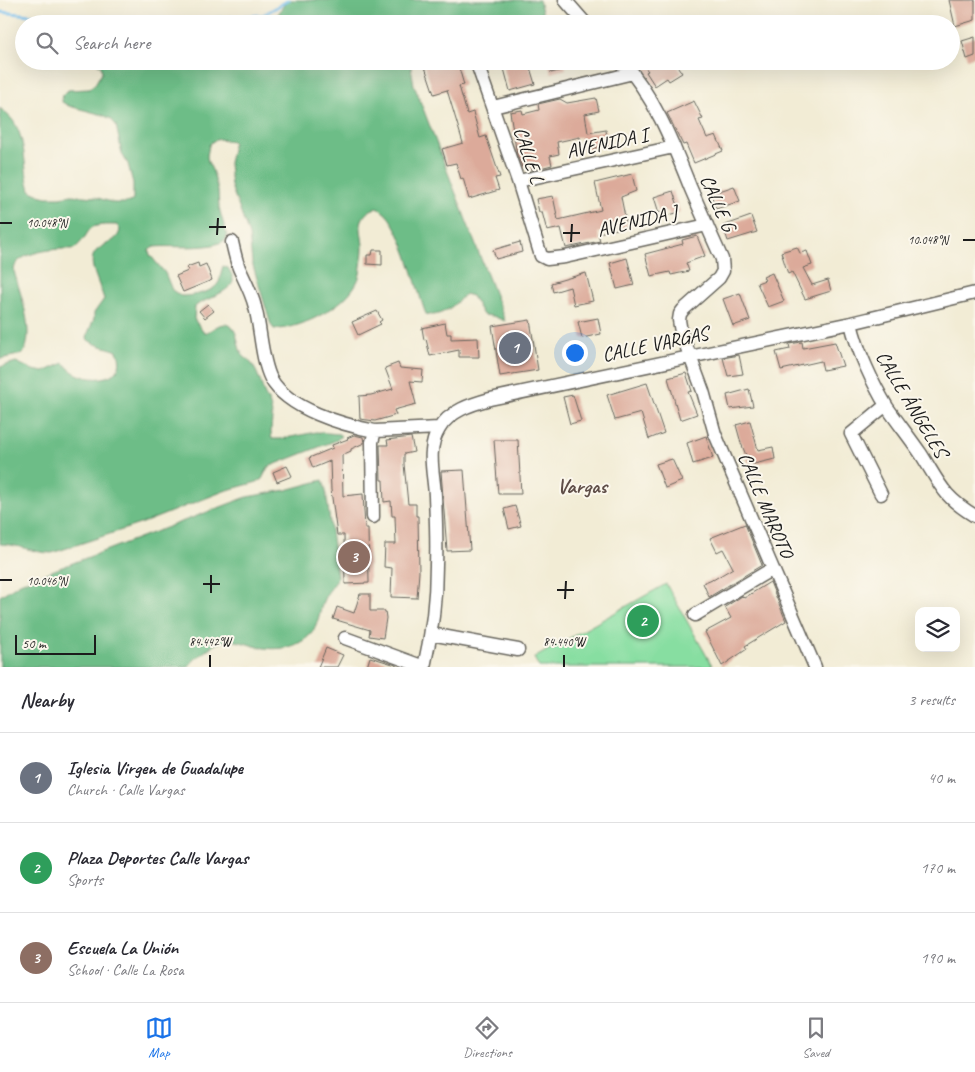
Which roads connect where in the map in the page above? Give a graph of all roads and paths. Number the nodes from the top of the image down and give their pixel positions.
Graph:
1 (565, 0) edge
2 (578, 15) edge
3 (479, 70) edge
4 (630, 70) edge
5 (633, 73) junction
6 (493, 107) junction
7 (674, 147) junction
8 (518, 181) junction
9 (706, 225) junction
10 (232, 242) dead end
11 (546, 259) joint
12 (975, 293) edge
13 (851, 323) junction
14 (690, 356) junction
15 (886, 405) junction
16 (439, 428) junction
17 (375, 431) junction
18 (880, 494) dead end
19 (975, 516) edge
20 (373, 518) dead end
21 (772, 569) junction
22 (695, 615) dead end
23 (431, 634) junction
24 (345, 638) dead end
25 (518, 650) dead end
26 (424, 667) edge
27 (815, 667) edge

1 - 2 street
3 - 6 street, CALLE L
4 - 5 street, CALLE G
5 - 6 street
5 - 7 street, CALLE G
6 - 8 street, CALLE L
7 - 8 street, AVENIDA I
7 - 9 street, CALLE G
8 - 11 street, CALLE L
9 - 11 street, AVENIDA J
9 - 14 street, CALLE G
10 - 17 street
12 - 13 street, CALLE VARGAS
13 - 14 street, CALLE VARGAS
13 - 15 street, CALLE ÁNGELES
14 - 16 street, CALLE VARGAS
14 - 21 street, CALLE MAROTO
15 - 18 street
15 - 19 street, CALLE ÁNGELES
16 - 17 street
16 - 23 street
17 - 20 street
21 - 22 street
21 - 27 street, CALLE MAROTO
23 - 25 street
23 - 26 street
24 - 26 street

